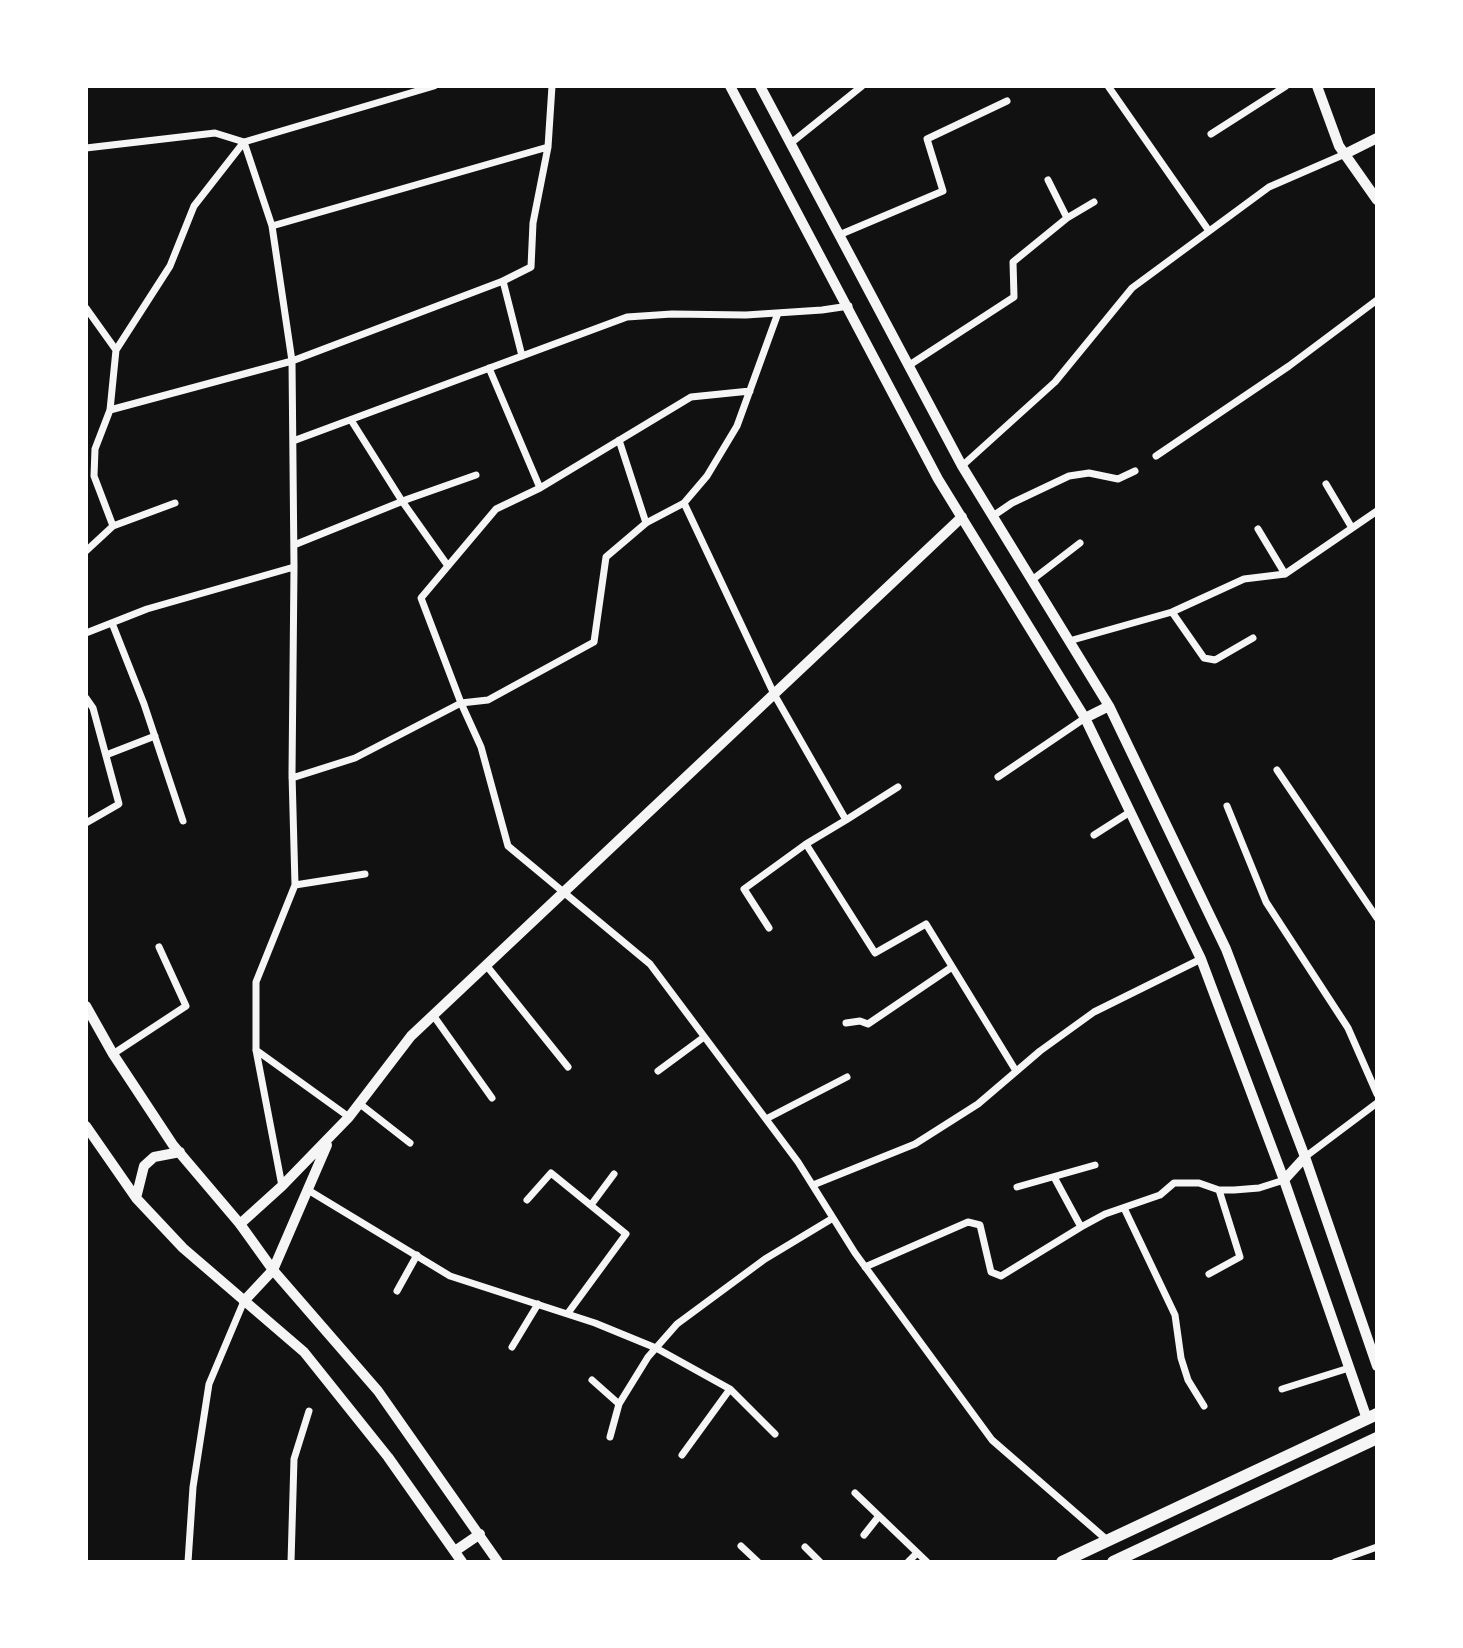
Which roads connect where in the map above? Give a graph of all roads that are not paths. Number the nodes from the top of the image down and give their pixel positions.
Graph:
1 (434, 86) edge
2 (552, 86) edge
3 (730, 86) edge
4 (760, 86) edge
5 (862, 86) edge
6 (1108, 86) edge
7 (1286, 86) edge
8 (1317, 86) edge
9 (1007, 101) dead end
10 (1211, 134) dead end
11 (1377, 138) edge
12 (244, 142) junction
13 (790, 143) junction
14 (86, 148) edge
15 (548, 148) junction
16 (1345, 154) junction
17 (1048, 180) dead end
18 (1377, 200) edge
19 (1094, 202) dead end
20 (1067, 218) junction
21 (272, 226) junction
22 (1209, 231) junction
23 (839, 235) junction
24 (503, 281) junction
25 (870, 295) junction
26 (1377, 300) edge
27 (849, 306) junction
28 (86, 308) edge
29 (778, 313) junction
30 (116, 350) junction
31 (522, 356) junction
32 (292, 360) junction
33 (908, 366) junction
34 (489, 369) junction
35 (750, 391) junction
36 (110, 410) junction
37 (351, 420) junction
38 (619, 440) junction
39 (293, 441) junction
40 (95, 449) junction
41 (86, 452) edge
42 (1156, 456) dead end
43 (962, 466) junction
44 (1135, 471) dead end
45 (476, 475) dead end
46 (1326, 484) dead end
47 (540, 488) junction
48 (402, 501) junction
49 (175, 503) dead end
50 (684, 503) junction
51 (1377, 512) edge
52 (993, 516) junction
53 (962, 517) junction
54 (646, 523) junction
55 (113, 526) junction
56 (1352, 528) junction
57 (1258, 530) dead end
58 (1080, 543) dead end
59 (294, 545) junction
60 (86, 551) edge
61 (448, 566) junction
62 (294, 567) junction
63 (1285, 574) junction
64 (1032, 580) junction
65 (1172, 612) junction
66 (112, 623) junction
67 (86, 633) edge
68 (1253, 638) dead end
69 (1069, 641) junction
70 (774, 694) junction
71 (86, 698) edge
72 (461, 703) junction
73 (1109, 706) junction
74 (1085, 718) junction
75 (155, 736) junction
76 (106, 755) junction
77 (1277, 770) dead end
78 (998, 777) dead end
79 (292, 778) junction
80 (898, 787) dead end
81 (1227, 806) dead end
82 (1130, 812) junction
83 (846, 820) junction
84 (183, 821) dead end
85 (86, 823) edge
86 (1094, 835) dead end
87 (806, 844) junction
88 (365, 874) dead end
89 (295, 885) junction
90 (563, 892) junction
91 (1377, 918) edge
92 (769, 928) dead end
93 (159, 947) dead end
94 (1201, 960) junction
95 (486, 965) junction
96 (952, 967) junction
97 (86, 1006) edge
98 (433, 1015) junction
99 (846, 1023) dead end
100 (704, 1037) junction
101 (256, 1050) junction
102 (113, 1055) junction
103 (568, 1067) dead end
104 (658, 1071) dead end
105 (1016, 1071) junction
106 (847, 1077) dead end
107 (1377, 1094) edge
108 (492, 1098) dead end
109 (1377, 1102) edge
110 (360, 1104) junction
111 (349, 1117) junction
112 (766, 1119) junction
113 (86, 1126) edge
114 (330, 1138) junction
115 (410, 1143) dead end
116 (180, 1152) junction
117 (1305, 1157) junction
118 (1096, 1165) dead end
119 (614, 1174) dead end
120 (1054, 1177) junction
121 (1284, 1180) junction
122 (813, 1185) junction
123 (282, 1186) junction
124 (1017, 1187) dead end
125 (1219, 1189) junction
126 (308, 1190) junction
127 (136, 1198) junction
128 (527, 1200) dead end
129 (591, 1205) junction
130 (1124, 1208) junction
131 (833, 1218) junction
132 (240, 1224) junction
133 (1081, 1227) junction
134 (417, 1255) junction
135 (865, 1267) junction
136 (273, 1270) junction
137 (1209, 1274) dead end
138 (397, 1291) dead end
139 (244, 1301) junction
140 (538, 1304) junction
141 (568, 1313) junction
142 (512, 1347) dead end
143 (656, 1348) junction
144 (1377, 1366) edge
145 (1349, 1368) junction
146 (592, 1380) dead end
147 (730, 1389) junction
148 (1282, 1390) dead end
149 (619, 1404) junction
150 (1204, 1406) dead end
151 (309, 1411) dead end
152 (1372, 1416) edge
153 (775, 1434) dead end
154 (610, 1437) dead end
155 (1377, 1438) edge
156 (682, 1455) dead end
157 (855, 1493) dead end
158 (879, 1516) junction
159 (480, 1534) junction
160 (864, 1535) dead end
161 (1108, 1541) junction
162 (741, 1546) dead end
163 (805, 1547) dead end
164 (1377, 1547) edge
165 (455, 1551) junction
166 (918, 1553) junction
167 (1136, 1558) edge
168 (188, 1562) edge
169 (291, 1562) edge
170 (462, 1562) edge
171 (498, 1562) edge
172 (758, 1562) edge
173 (820, 1562) edge
174 (908, 1562) edge
175 (927, 1562) edge
176 (1062, 1562) edge
177 (1114, 1562) edge
178 (1335, 1562) edge

1 - 12 street
2 - 15 street
3 - 27 main road
4 - 13 main road
5 - 13 street
6 - 22 street
7 - 10 street
8 - 16 street
9 - 23 street
11 - 16 street
12 - 14 street
12 - 21 street
12 - 30 street
13 - 23 main road
15 - 21 street
15 - 24 street
16 - 18 street
16 - 22 street
17 - 20 street
19 - 20 street
20 - 33 street
21 - 32 street
22 - 43 street
23 - 25 main road
24 - 31 street
24 - 32 street
25 - 27 main road
25 - 33 main road
26 - 42 street
27 - 29 street
27 - 53 main road
28 - 30 street
29 - 31 street
29 - 35 street
30 - 36 street
31 - 34 street
32 - 36 street
32 - 39 street
33 - 43 main road
34 - 37 street
34 - 47 street
35 - 38 street
35 - 50 street
36 - 40 street
37 - 39 street
37 - 48 street
38 - 47 street
38 - 54 street
39 - 59 street
40 - 41 street
40 - 55 street
43 - 52 main road
44 - 52 street
45 - 48 street
46 - 56 street
47 - 61 street
48 - 59 street
48 - 61 street
49 - 55 street
50 - 54 street
50 - 70 street
51 - 56 street
52 - 64 main road
53 - 70 street
53 - 74 main road
54 - 72 street
55 - 60 street
56 - 63 street
57 - 63 street
58 - 64 street
59 - 62 street
61 - 72 street
62 - 66 street
62 - 79 street
63 - 65 street
64 - 69 main road
65 - 68 street
65 - 69 street
66 - 67 street
66 - 75 street
69 - 73 main road
70 - 83 street
70 - 90 street
71 - 76 street
72 - 79 street
72 - 90 street
73 - 74 main road
73 - 117 main road
74 - 78 street
74 - 82 main road
75 - 76 street
75 - 84 street
76 - 85 street
77 - 91 street
79 - 89 street
80 - 83 street
81 - 107 street
82 - 86 street
82 - 94 main road
83 - 87 street
87 - 92 street
87 - 96 street
88 - 89 street
89 - 101 street
90 - 95 street
90 - 100 street
93 - 102 street
94 - 105 street
94 - 121 main road
95 - 98 street
95 - 103 street
96 - 99 street
96 - 105 street
97 - 102 main road
98 - 108 street
98 - 110 street
100 - 104 street
100 - 112 street
101 - 111 street
101 - 123 street
102 - 116 main road
105 - 122 street
106 - 112 street
109 - 117 street
110 - 111 street
110 - 115 street
111 - 114 street
112 - 122 street
113 - 127 main road
114 - 123 street
114 - 126 street
116 - 127 main road
116 - 132 main road
117 - 121 main road
117 - 144 main road
118 - 120 street
119 - 129 street
120 - 124 street
120 - 133 street
121 - 125 street
121 - 145 main road
122 - 131 street
123 - 132 street
125 - 130 street
125 - 137 street
126 - 134 street
126 - 136 street
127 - 139 main road
128 - 129 street
129 - 141 street
130 - 133 street
130 - 150 street
131 - 135 street
131 - 143 street
132 - 136 main road
133 - 135 street
134 - 138 street
134 - 140 street
135 - 161 street
136 - 139 street
136 - 159 main road
139 - 165 main road
139 - 168 street
140 - 141 street
140 - 142 street
141 - 143 street
143 - 147 street
143 - 149 street
145 - 148 street
145 - 152 main road
146 - 149 street
147 - 153 street
147 - 156 street
149 - 154 street
151 - 169 street
152 - 161 main road
155 - 167 main road
157 - 158 street
158 - 160 street
158 - 166 street
159 - 165 main road
159 - 171 main road
161 - 176 main road
162 - 172 street
163 - 173 street
164 - 178 street
165 - 170 main road
166 - 174 street
166 - 175 street
167 - 177 main road

